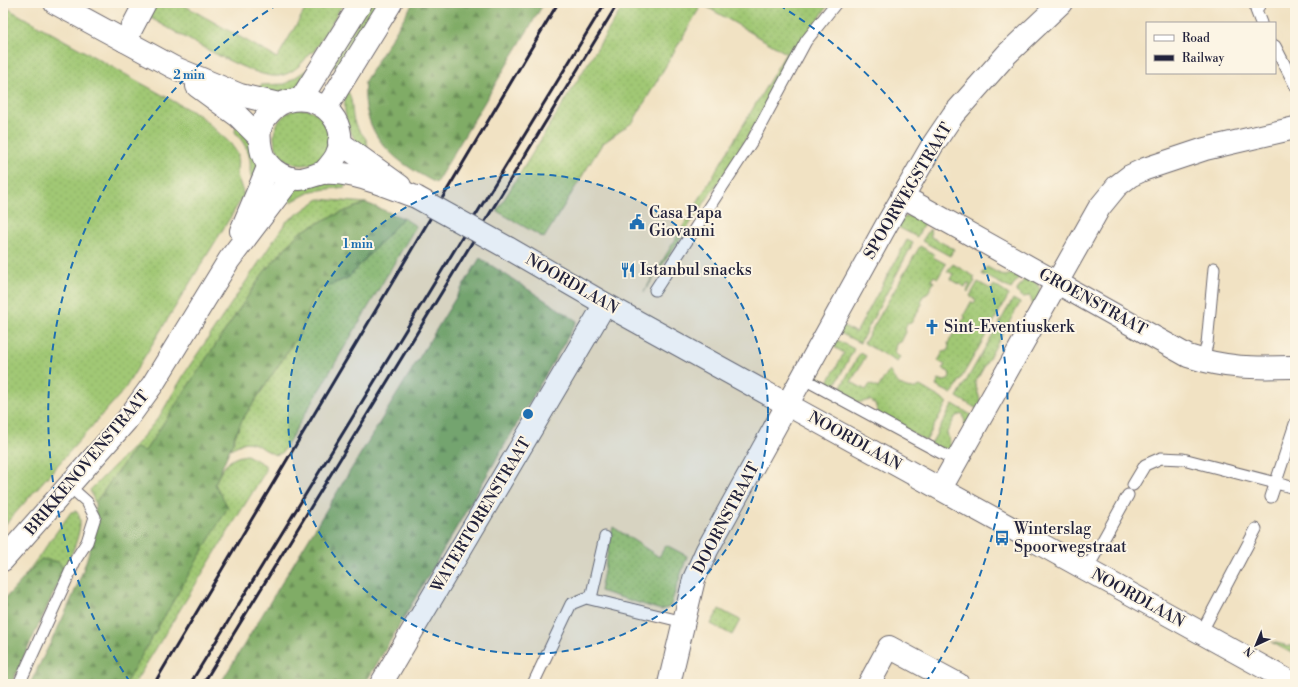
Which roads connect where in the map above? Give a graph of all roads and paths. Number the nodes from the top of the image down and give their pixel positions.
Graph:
1 (55, 3) edge
2 (145, 3) edge
3 (361, 3) edge
4 (391, 3) edge
5 (836, 3) edge
6 (1061, 3) edge
7 (1261, 3) edge
8 (1261, 22) edge
9 (125, 41) junction
10 (1276, 48) edge
11 (173, 67) junction
12 (1295, 85) edge
13 (301, 98) junction
14 (279, 104) junction
15 (326, 108) junction
16 (1295, 128) edge
17 (259, 137) junction
18 (340, 142) junction
19 (269, 165) junction
20 (323, 173) junction
21 (291, 178) junction
22 (902, 196) junction
23 (416, 197) junction
24 (229, 260) junction
25 (1214, 268) dead end
26 (1058, 283) junction
27 (655, 290) dead end
28 (605, 304) junction
29 (1203, 360) junction
30 (1295, 367) edge
31 (802, 378) junction
32 (788, 404) junction
33 (1295, 424) edge
34 (956, 461) junction
35 (1276, 483) junction
36 (68, 485) junction
37 (941, 488) junction
38 (1295, 488) edge
39 (1271, 497) dead end
40 (1256, 528) dead end
41 (605, 537) dead end
42 (3, 560) edge
43 (1087, 569) junction
44 (591, 598) junction
45 (684, 622) junction
46 (1201, 633) junction
47 (18, 684) edge
48 (381, 684) edge
49 (533, 684) edge
50 (670, 684) edge
51 (869, 684) edge
52 (958, 684) edge
53 (1294, 684) edge

1 - 9 street
2 - 9 street
3 - 13 street
4 - 15 street
5 - 27 lane
6 - 22 street, SPOORWEGSTRAAT
7 - 8 lane
9 - 11 street
10 - 12 lane
11 - 14 street
11 - 17 street
13 - 14 street
13 - 15 street
14 - 17 street
15 - 18 street
16 - 26 street
17 - 19 street
18 - 20 street
18 - 23 street, NOORDLAAN
19 - 21 street
19 - 24 street, BRIKKENOVENSTRAAT
20 - 21 street, NOORDLAAN
20 - 23 street, NOORDLAAN
21 - 24 street, BRIKKENOVENSTRAAT
22 - 26 street, GROENSTRAAT
22 - 31 street, SPOORWEGSTRAAT
23 - 28 street, NOORDLAAN, bridge
24 - 36 street, BRIKKENOVENSTRAAT
25 - 29 lane
26 - 29 street, GROENSTRAAT
26 - 34 street
28 - 32 street, NOORDLAAN
28 - 48 street, WATERTORENSTRAAT
29 - 30 street, GROENSTRAAT
31 - 32 street, SPOORWEGSTRAAT
31 - 34 lane
32 - 37 street, NOORDLAAN
32 - 45 street, DOORNSTRAAT
33 - 35 lane
34 - 37 street
35 - 38 lane
35 - 39 lane
35 - 43 lane
36 - 42 street, BRIKKENOVENSTRAAT
36 - 47 lane
37 - 43 street, NOORDLAAN
40 - 46 lane
41 - 44 lane
43 - 46 street, NOORDLAAN
44 - 45 lane
44 - 49 lane
45 - 50 street, DOORNSTRAAT
46 - 53 street, NOORDLAAN
51 - 52 street

